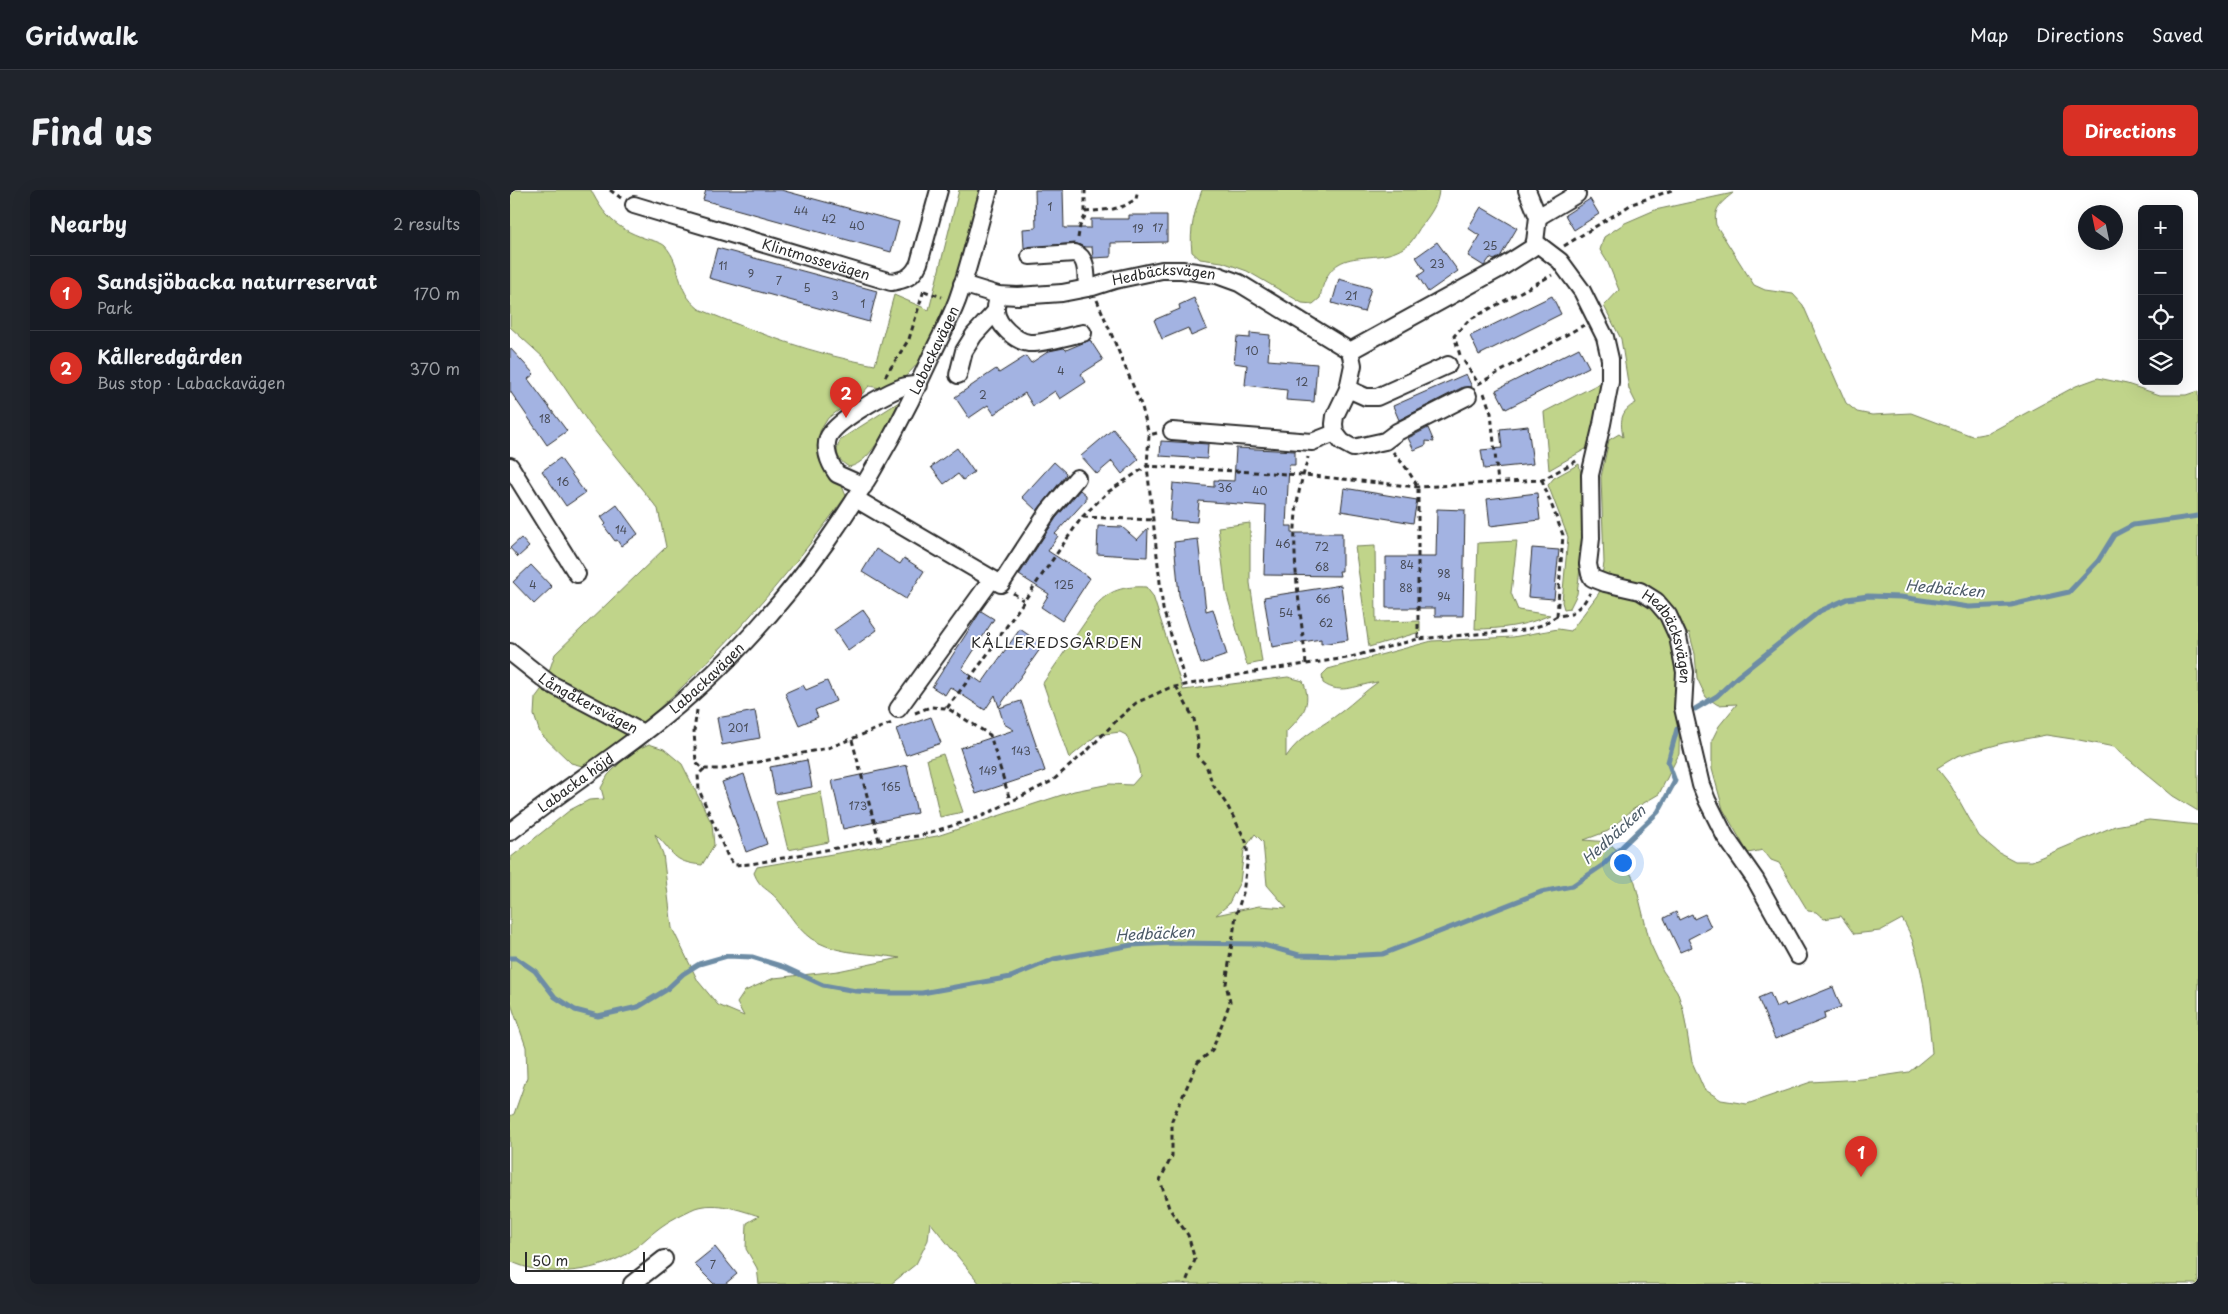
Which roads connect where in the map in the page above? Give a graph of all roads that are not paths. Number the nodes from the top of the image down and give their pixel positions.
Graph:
1 (939, 190) edge
2 (989, 190) edge
3 (1527, 190) edge
4 (1575, 190) edge
5 (634, 204) dead end
6 (1538, 217) junction
7 (1535, 242) junction
8 (1030, 256) dead end
9 (962, 284) junction
10 (1090, 288) junction
11 (997, 303) junction
12 (1084, 333) dead end
13 (1350, 351) junction
14 (1455, 361) road end
15 (958, 375) dead end
16 (919, 385) junction
17 (1348, 389) junction
18 (1473, 390) road end
19 (1172, 430) road end
20 (1335, 433) junction
21 (510, 466) edge
22 (1077, 478) dead end
23 (860, 492) junction
24 (577, 574) dead end
25 (996, 582) junction
26 (510, 652) edge
27 (906, 711) road end
28 (643, 733) junction
29 (510, 832) edge
30 (1798, 956) dead end
31 (664, 1259) dead end
32 (632, 1284) edge

1 - 5 street, Klintmossevägen
2 - 9 street, Labackavägen
3 - 6 street
4 - 6 street
6 - 7 street
7 - 13 street
7 - 30 street, Hedbäcksvägen
8 - 10 street
9 - 11 street, Hedbäcksvägen
9 - 16 street, Labackavägen
10 - 11 street, Hedbäcksvägen
10 - 13 street, Hedbäcksvägen
11 - 12 street
11 - 15 street
13 - 17 street
14 - 17 street
16 - 23 street, Labackavägen
16 - 23 street
17 - 20 street
18 - 20 street
19 - 20 street
21 - 24 street
22 - 25 street
23 - 25 street
23 - 28 street, Labackavägen
25 - 27 street
26 - 28 street, Långåkersvägen
28 - 29 street, Labacka höjd
31 - 32 street

